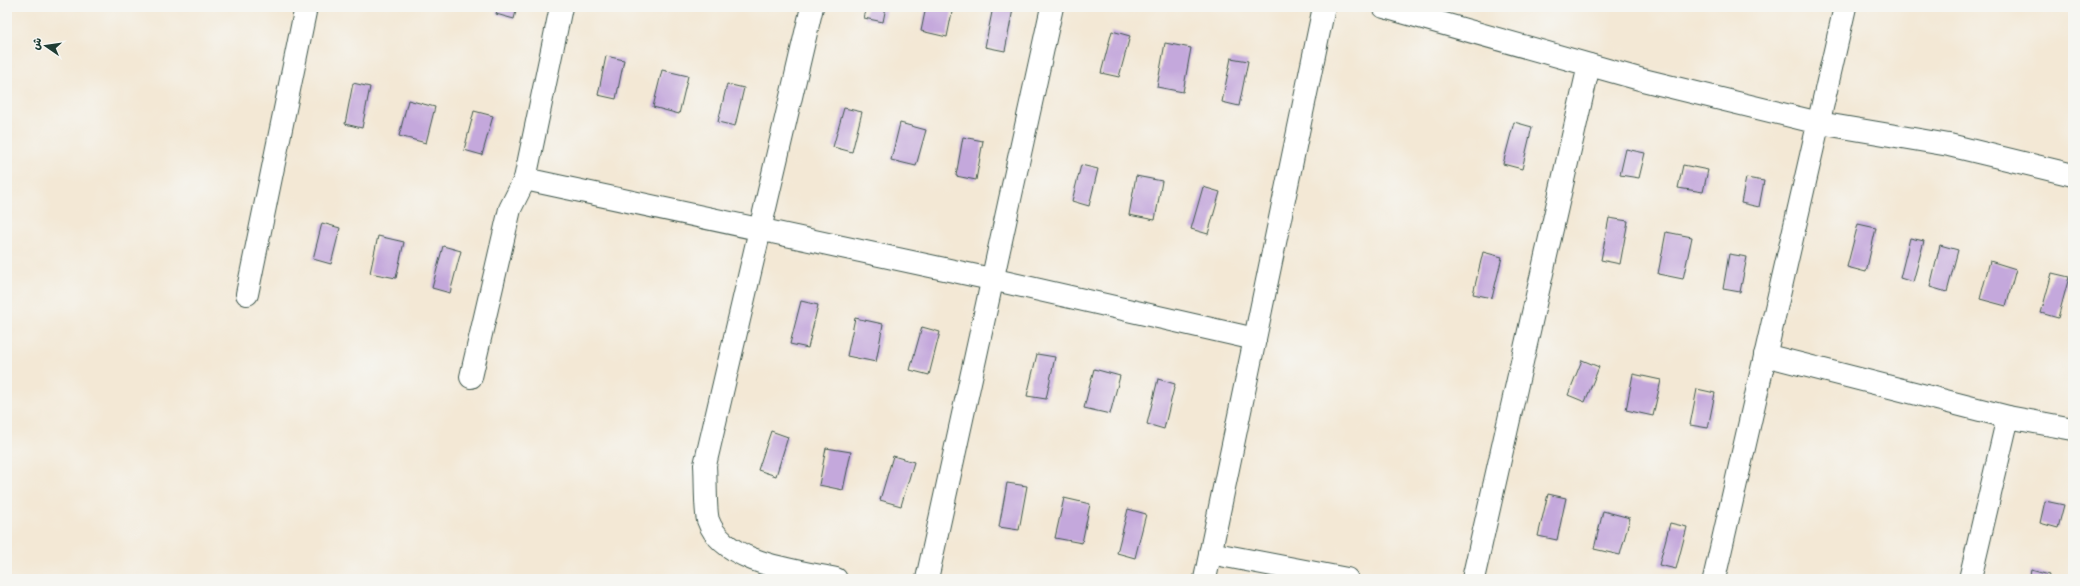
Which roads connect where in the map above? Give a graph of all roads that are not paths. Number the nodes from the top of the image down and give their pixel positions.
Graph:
1 (306, 7) edge
2 (561, 7) edge
3 (812, 7) edge
4 (1052, 7) edge
5 (1324, 7) edge
6 (1384, 7) edge
7 (1845, 7) edge
8 (1589, 65) junction
9 (1819, 123) junction
10 (2073, 175) edge
11 (525, 178) junction
12 (759, 230) junction
13 (993, 279) junction
14 (247, 294) dead end
15 (1255, 339) junction
16 (1766, 355) junction
17 (471, 377) dead end
18 (2008, 417) junction
19 (2073, 429) edge
20 (1210, 553) junction
21 (836, 579) edge
22 (927, 579) edge
23 (1204, 579) edge
24 (1347, 579) edge
25 (1473, 579) edge
26 (1714, 579) edge
27 (1970, 579) edge

1 - 14 street
2 - 11 street
3 - 12 street
4 - 13 street
5 - 15 street
6 - 8 street
7 - 9 street
8 - 9 street
8 - 25 street
9 - 10 street
9 - 16 street
11 - 12 street
11 - 17 street
12 - 13 street
12 - 21 street
13 - 15 street
13 - 22 street
15 - 20 street
16 - 18 street
16 - 26 street
18 - 19 street
18 - 27 street
20 - 23 street
20 - 24 street

